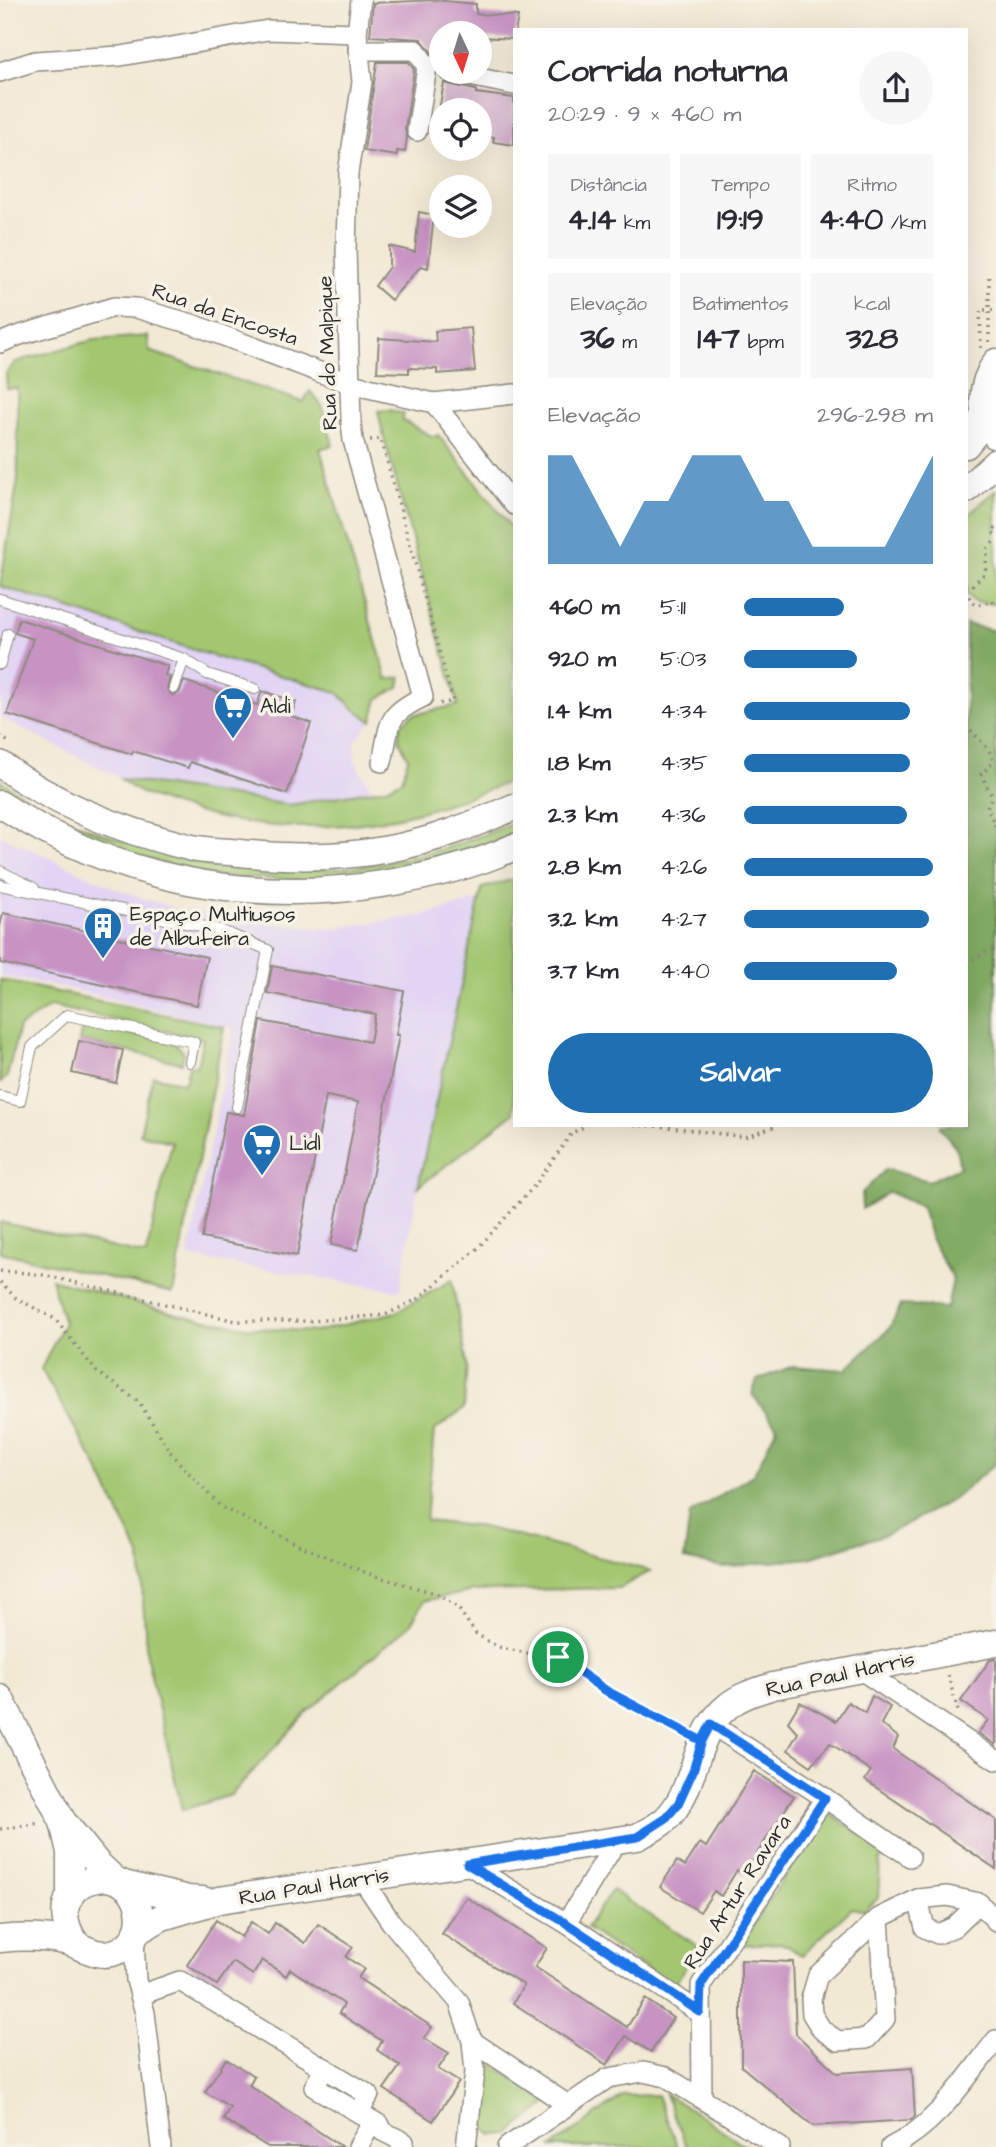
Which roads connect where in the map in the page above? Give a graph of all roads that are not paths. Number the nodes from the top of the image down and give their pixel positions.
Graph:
1 (361, 0) edge
2 (358, 42) junction
3 (429, 64) edge
4 (0, 72) edge
5 (492, 81) edge
6 (430, 84) edge
7 (513, 85) edge
8 (417, 131) dead end
9 (0, 343) edge
10 (995, 361) edge
11 (351, 383) junction
12 (513, 394) edge
13 (435, 403) junction
14 (990, 425) edge
15 (968, 443) edge
16 (996, 462) edge
17 (968, 488) edge
18 (513, 504) edge
19 (0, 599) edge
20 (8, 634) dead end
21 (184, 659) junction
22 (0, 664) edge
23 (174, 688) dead end
24 (255, 689) dead end
25 (9, 756) edge
26 (382, 762) dead end
27 (0, 804) edge
28 (513, 807) edge
29 (513, 847) edge
30 (0, 871) edge
31 (0, 885) edge
32 (46, 894) junction
33 (190, 1062) dead end
34 (0, 1097) edge
35 (237, 1107) dead end
36 (996, 1643) edge
37 (861, 1670) junction
38 (0, 1698) edge
39 (706, 1733) junction
40 (996, 1760) edge
41 (825, 1798) junction
42 (55, 1822) junction
43 (616, 1842) junction
44 (910, 1857) dead end
45 (467, 1864) junction
46 (362, 1879) junction
47 (119, 1882) junction
48 (918, 1899) junction
49 (219, 1900) junction
50 (67, 1902) junction
51 (979, 1903) junction
52 (879, 1918) junction
53 (996, 1921) edge
54 (566, 1923) junction
55 (136, 1934) junction
56 (2, 1939) edge
57 (77, 1944) junction
58 (103, 1954) junction
59 (138, 1987) junction
60 (700, 2012) junction
61 (996, 2040) edge
62 (472, 2041) junction
63 (702, 2099) junction
64 (568, 2105) junction
65 (366, 2117) junction
66 (161, 2147) edge
67 (358, 2147) edge
68 (401, 2147) edge
69 (466, 2147) edge
70 (507, 2147) edge
71 (780, 2147) edge
72 (891, 2147) edge

1 - 2 street, Rua do Malpique
2 - 3 street
2 - 4 street
2 - 11 street, Rua do Malpique
5 - 7 street
6 - 8 street
9 - 11 street, Rua da Encosta
10 - 14 street
11 - 13 street, Rua da Encosta
11 - 26 street, Rua do Malpique
12 - 13 street, Rua da Encosta
13 - 18 street
14 - 15 street
16 - 17 street
19 - 21 lane
20 - 22 lane
21 - 23 lane
21 - 24 lane
25 - 28 street
27 - 29 street
30 - 32 lane
31 - 32 lane
32 - 35 lane
33 - 34 lane
36 - 37 street, Rua Paul Harris
37 - 39 street, Rua Paul Harris
37 - 40 street
38 - 42 street
39 - 41 street
39 - 43 street, Rua Paul Harris
41 - 44 street
41 - 60 street, Rua Artur Ravara
42 - 47 street
42 - 50 street
43 - 45 street, Rua Paul Harris
43 - 54 street
45 - 46 street, Rua Paul Harris
45 - 54 street
46 - 49 street, Rua Paul Harris
46 - 62 street
47 - 49 street, Rua Paul Harris
47 - 50 street
47 - 55 street
48 - 51 street
48 - 51 street
48 - 52 street
49 - 55 street, Rua Paul Harris
50 - 56 street
50 - 57 street
51 - 53 street
52 - 52 street
54 - 60 street
55 - 58 street
55 - 59 street
56 - 57 street
57 - 58 street
58 - 59 street
59 - 65 street
59 - 66 street
60 - 63 street, Rua Artur Ravara
61 - 72 street
62 - 64 street
62 - 69 street
63 - 64 street
63 - 71 street
64 - 70 street
65 - 67 street
65 - 68 street

